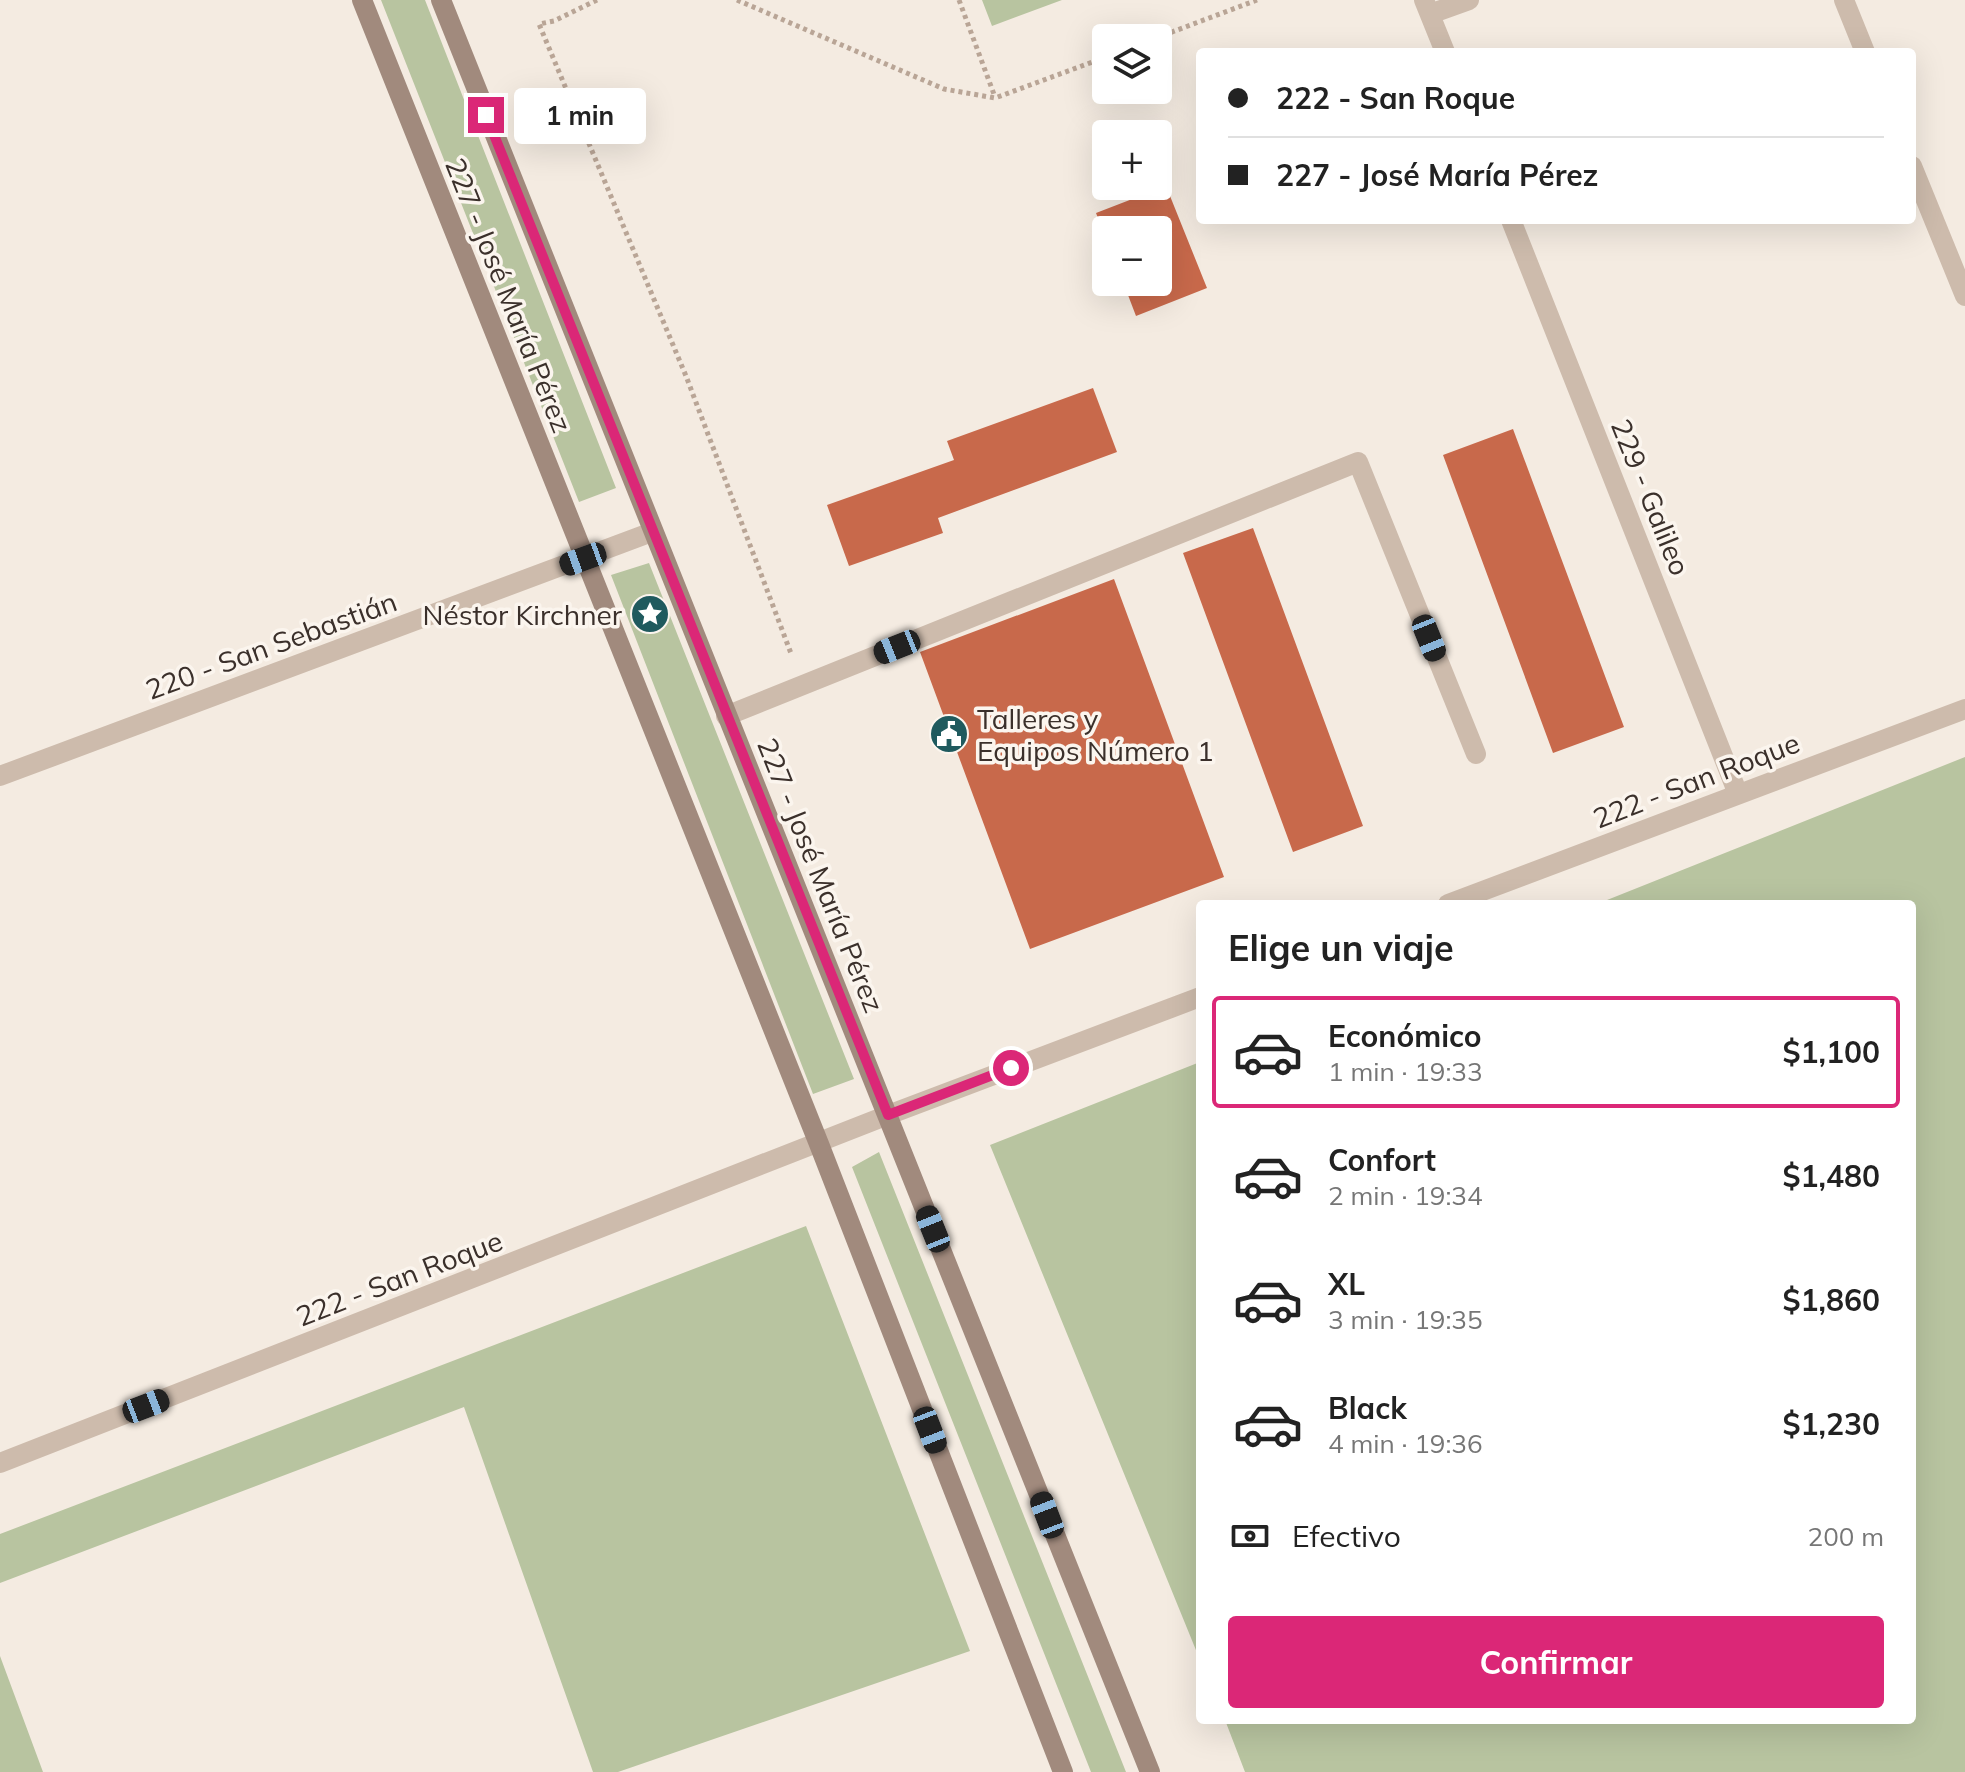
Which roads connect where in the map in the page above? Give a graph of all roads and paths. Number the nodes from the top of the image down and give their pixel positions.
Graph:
1 (362, 0) edge
2 (441, 0) edge
3 (597, 0) edge
4 (737, 0) edge
5 (959, 0) edge
6 (1257, 0) edge
7 (1469, 0) edge
8 (1844, 0) edge
9 (1427, 7) edge
10 (1172, 32) edge
11 (1443, 48) edge
12 (1863, 48) edge
13 (1092, 62) edge
14 (995, 98) junction
15 (1916, 176) edge
16 (1513, 224) edge
17 (1965, 296) edge
18 (652, 532) junction
19 (583, 559) junction
20 (802, 684) junction
21 (1965, 709) edge
22 (726, 716) junction
23 (1476, 754) dead end
24 (0, 776) edge
25 (1738, 794) junction
26 (1459, 900) edge
27 (1196, 999) edge
28 (888, 1115) junction
29 (819, 1144) junction
30 (0, 1463) edge
31 (1063, 1772) edge
32 (1150, 1772) edge

1 - 19 street, 227 - José María Pérez
2 - 18 street, 227 - José María Pérez
3 - 20 path
4 - 14 path
5 - 14 path
6 - 10 path
7 - 9 street
8 - 12 street
9 - 11 street
13 - 14 path
15 - 17 street
16 - 25 street, 229 - Galileo
18 - 19 street, 220 - San Sebastián
18 - 22 street, 227 - José María Pérez
19 - 24 street, 220 - San Sebastián
19 - 29 street, 227 - José María Pérez
20 - 22 street
20 - 23 street
21 - 25 street, 222 - San Roque
22 - 28 street, 227 - José María Pérez
25 - 26 street, 222 - San Roque
27 - 28 street
28 - 29 street, 222 - San Roque
28 - 32 street, 227 - José María Pérez
29 - 30 street, 222 - San Roque
29 - 31 street, 227 - José María Pérez

